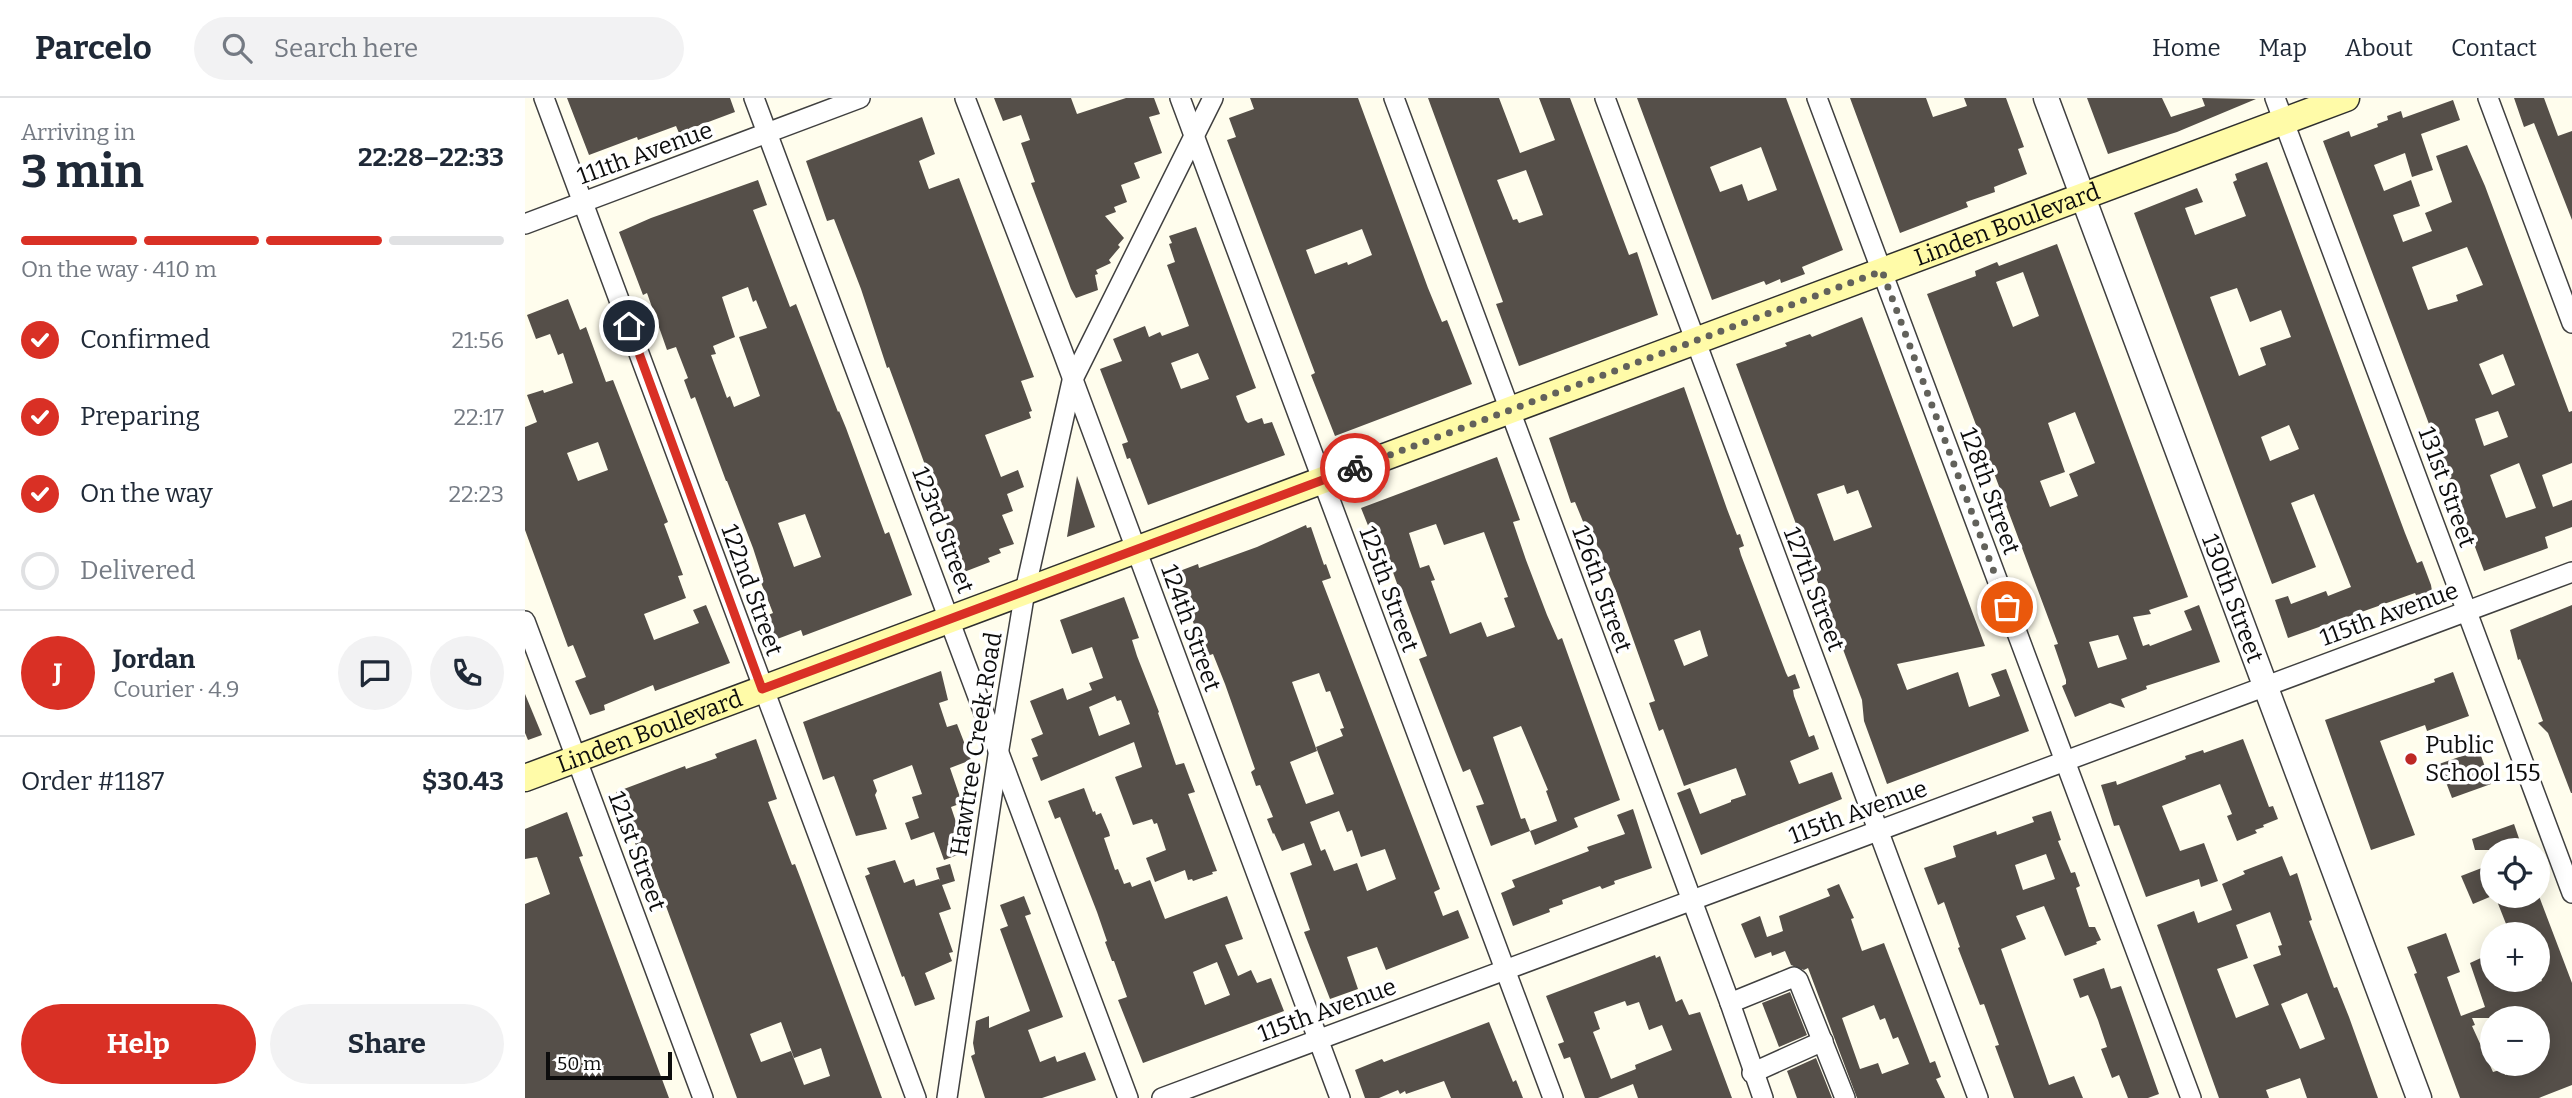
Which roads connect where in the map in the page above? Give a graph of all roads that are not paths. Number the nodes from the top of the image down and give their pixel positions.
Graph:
1 (544, 98) edge
2 (754, 98) edge
3 (860, 98) edge
4 (965, 98) edge
5 (1180, 98) edge
6 (1213, 98) edge
7 (1394, 98) edge
8 (1605, 98) edge
9 (1817, 98) edge
10 (2046, 98) edge
11 (2346, 98) edge
12 (2488, 98) edge
13 (2280, 110) edge
14 (768, 133) junction
15 (1193, 136) junction
16 (2083, 197) junction
17 (583, 202) junction
18 (525, 224) edge
19 (1882, 271) junction
20 (2572, 323) edge
21 (1695, 341) junction
22 (1072, 382) junction
23 (1509, 411) junction
24 (1322, 480) junction
25 (1136, 550) junction
26 (2572, 572) edge
27 (1025, 591) junction
28 (2467, 611) junction
29 (950, 619) junction
30 (525, 621) edge
31 (2266, 686) junction
32 (762, 689) junction
33 (998, 755) junction
34 (576, 758) junction
35 (2065, 761) junction
36 (525, 778) edge
37 (1878, 830) junction
38 (2572, 894) edge
39 (1692, 900) junction
40 (1505, 970) junction
41 (1730, 1003) junction
42 (1319, 1039) junction
43 (1823, 1041) junction
44 (1752, 1073) junction
45 (703, 1098) edge
46 (916, 1098) edge
47 (947, 1098) edge
48 (1128, 1098) edge
49 (1162, 1098) edge
50 (1341, 1098) edge
51 (1553, 1098) edge
52 (1763, 1098) edge
53 (1845, 1098) edge
54 (1978, 1098) edge
55 (2191, 1098) edge
56 (2420, 1098) edge

1 - 17 street, 122nd Street
2 - 14 street, 123rd Street
3 - 14 street, 111th Avenue
4 - 22 street, 124th Street
5 - 15 street, 125th Street
6 - 15 street, Hawtree Creek Road
7 - 23 street, 126th Street
8 - 21 street, 127th Street
9 - 19 street, 128th Street
10 - 16 street, 130th Street
11 - 13 main road, Linden Boulevard
12 - 20 street
13 - 16 main road, Linden Boulevard
13 - 28 street, 131st Street
14 - 17 street, 111th Avenue
14 - 29 street, 123rd Street
15 - 22 street, Hawtree Creek Road
15 - 24 street, 125th Street
16 - 19 main road, Linden Boulevard
16 - 31 street, 130th Street
17 - 18 street, 111th Avenue
17 - 32 street, 122nd Street
19 - 21 main road, Linden Boulevard
19 - 35 street, 128th Street
21 - 23 main road, Linden Boulevard
21 - 37 street, 127th Street
22 - 25 street, 124th Street
22 - 27 street, Hawtree Creek Road
23 - 24 main road, Linden Boulevard
23 - 39 street, 126th Street
24 - 25 main road, Linden Boulevard
24 - 40 street, 125th Street
25 - 27 main road, Linden Boulevard
25 - 42 street, 124th Street
26 - 28 street, 115th Avenue
27 - 29 main road, Linden Boulevard
27 - 33 street, Hawtree Creek Road
28 - 31 street, 115th Avenue
28 - 38 street, 131st Street
29 - 32 main road, Linden Boulevard
29 - 33 street, 123rd Street
30 - 34 street, 121st Street
31 - 35 street, 115th Avenue
31 - 56 street, 130th Street
32 - 34 main road, Linden Boulevard
32 - 46 street, 122nd Street
33 - 47 street, Hawtree Creek Road
33 - 48 street, 123rd Street
34 - 36 main road, Linden Boulevard
34 - 45 street, 121st Street
35 - 37 street, 115th Avenue
35 - 55 street, 128th Street
37 - 39 street, 115th Avenue
37 - 54 street, 127th Street
39 - 40 street, 115th Avenue
39 - 41 street, 126th Street
40 - 42 street, 115th Avenue
40 - 51 street, 125th Street
41 - 43 street
41 - 44 street, 126th Street
42 - 49 street, 115th Avenue
42 - 50 street, 124th Street
43 - 44 street
43 - 53 street
44 - 52 street, 126th Street

